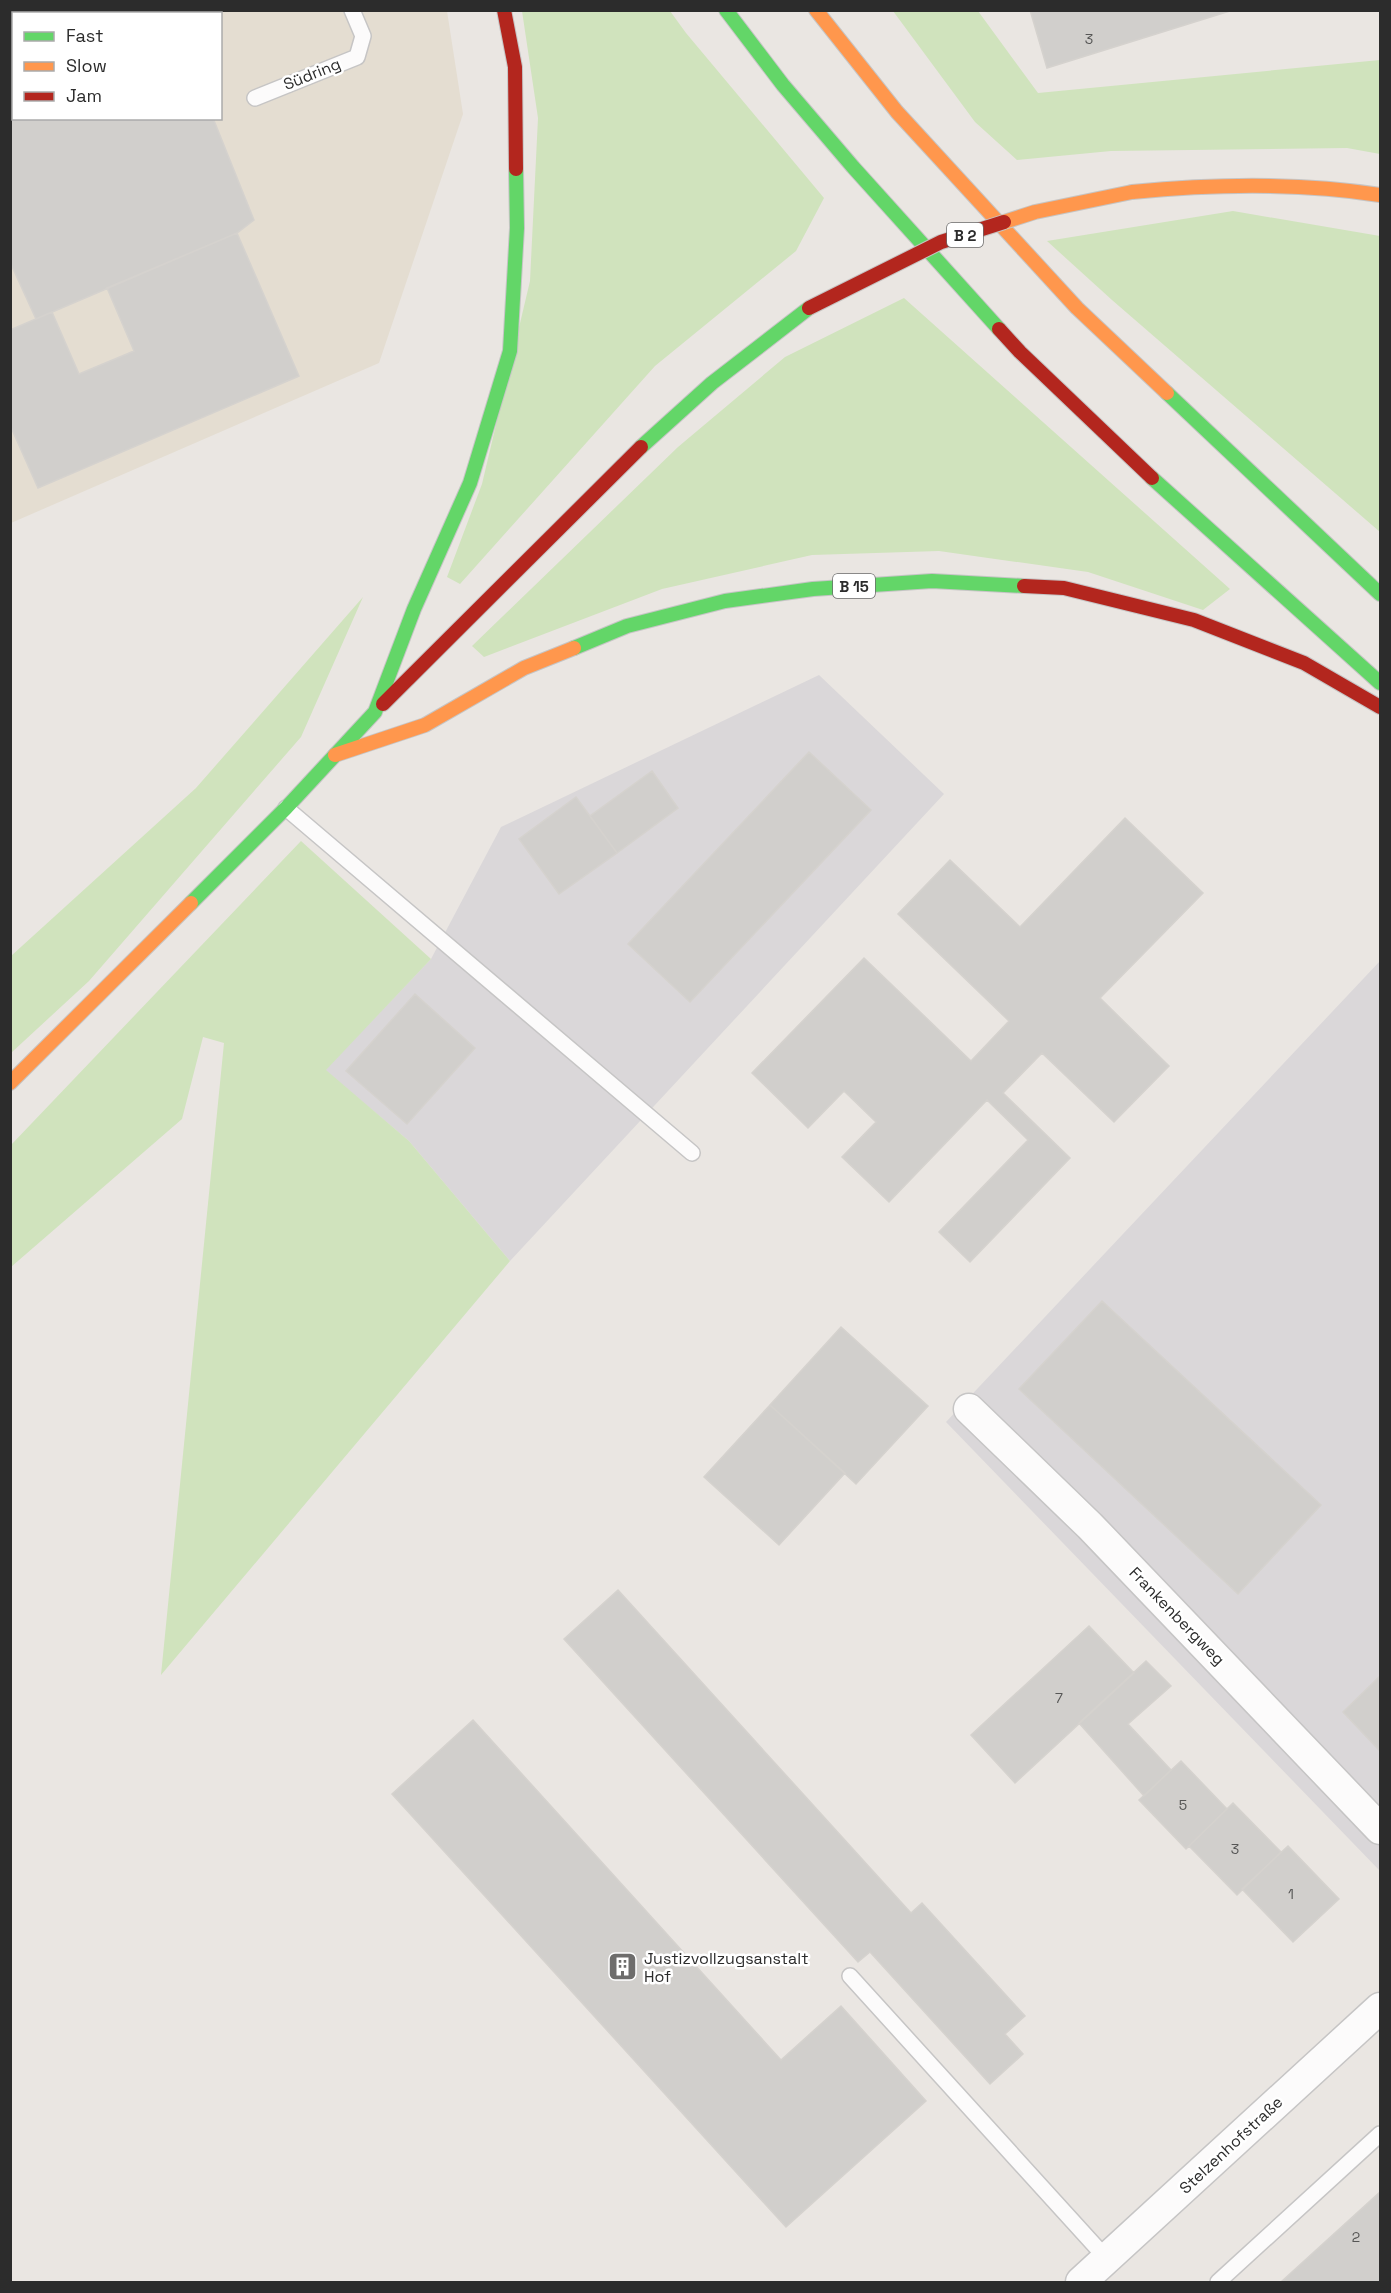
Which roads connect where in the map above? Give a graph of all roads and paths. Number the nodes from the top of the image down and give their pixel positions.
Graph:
1 (352, 10) edge
2 (504, 10) edge
3 (726, 10) edge
4 (816, 10) edge
5 (255, 98) dead end
6 (1380, 195) edge
7 (1380, 594) edge
8 (1380, 683) edge
9 (1380, 707) edge
10 (375, 712) junction
11 (335, 755) junction
12 (286, 808) junction
13 (10, 1083) edge
14 (692, 1153) dead end
15 (969, 1409) dead end
16 (1380, 1829) edge
17 (850, 1976) dead end
18 (1380, 2008) edge
19 (1380, 2134) edge
20 (1107, 2259) junction
21 (1081, 2283) edge
22 (1218, 2283) edge

1 - 5 lane, Südring
2 - 10 main road
3 - 8 main road
4 - 7 main road
6 - 10 main road, B 2, bridge
9 - 11 main road, B 15
10 - 11 main road
11 - 12 main road
12 - 13 main road
12 - 14 lane
15 - 16 street, Frankenbergweg
17 - 20 lane
18 - 20 street, Stelzenhofstraße
19 - 22 lane
20 - 21 street, Stelzenhofstraße

